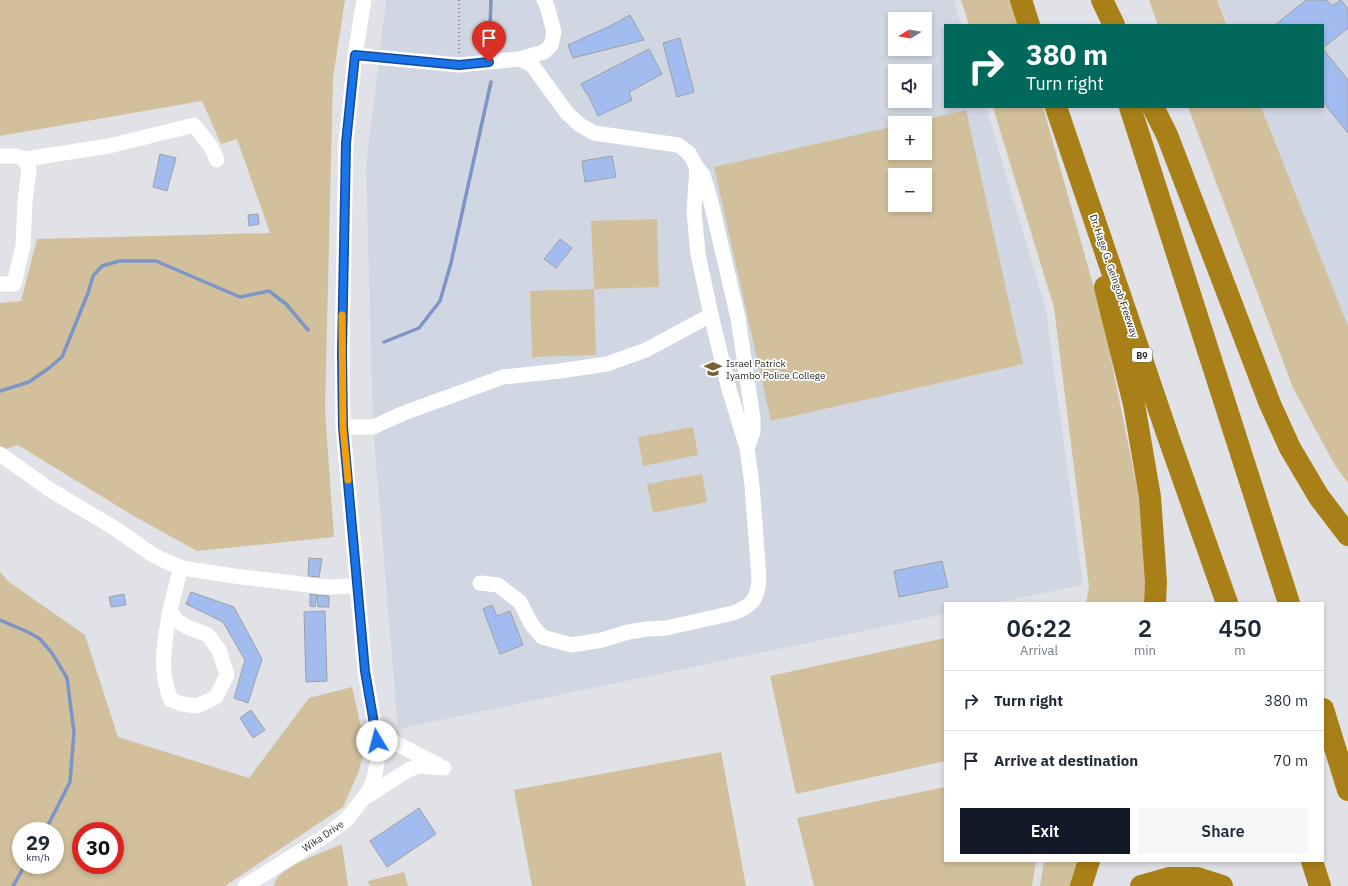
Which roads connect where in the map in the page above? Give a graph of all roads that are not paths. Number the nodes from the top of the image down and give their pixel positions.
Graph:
1 (364, 0) edge
2 (544, 0) edge
3 (1021, 0) edge
4 (1096, 0) edge
5 (1102, 0) edge
6 (1029, 24) edge
7 (1104, 24) edge
8 (1114, 24) edge
9 (355, 55) junction
10 (519, 59) junction
11 (1056, 108) edge
12 (1130, 108) edge
13 (1154, 108) edge
14 (1072, 152) junction
15 (0, 156) edge
16 (25, 159) junction
17 (217, 160) dead end
18 (697, 168) junction
19 (0, 284) edge
20 (711, 315) junction
21 (343, 427) junction
22 (747, 448) junction
23 (0, 454) edge
24 (1348, 535) edge
25 (182, 568) junction
26 (480, 583) dead end
27 (357, 586) junction
28 (1155, 602) edge
29 (1227, 602) edge
30 (1289, 602) edge
31 (170, 610) junction
32 (1324, 712) edge
33 (376, 733) junction
34 (1348, 790) edge
35 (361, 800) junction
36 (1090, 862) edge
37 (1312, 862) edge
38 (245, 886) edge
39 (1081, 886) edge
40 (1141, 886) edge
41 (1222, 886) edge
42 (1320, 886) edge

1 - 9 street, Wika Drive
2 - 10 street
3 - 6 highway
4 - 7 highway
5 - 8 highway
9 - 10 street
9 - 21 street, Wika Drive
10 - 18 street
11 - 14 highway, Dr. Hage G. Geingob Freeway / B9
12 - 30 highway
13 - 24 highway
14 - 28 highway
14 - 29 highway, Dr. Hage G. Geingob Freeway / B9
15 - 16 street
16 - 17 street
16 - 19 street
18 - 20 street
18 - 22 street
20 - 21 street
20 - 22 street
21 - 27 street, Wika Drive
22 - 26 street
23 - 25 street
25 - 27 street
25 - 31 street
27 - 33 street, Wika Drive
31 - 31 street
32 - 34 highway
33 - 35 street, Wika Drive
33 - 35 street
35 - 38 street, Wika Drive
36 - 39 highway
37 - 42 highway
40 - 41 highway

